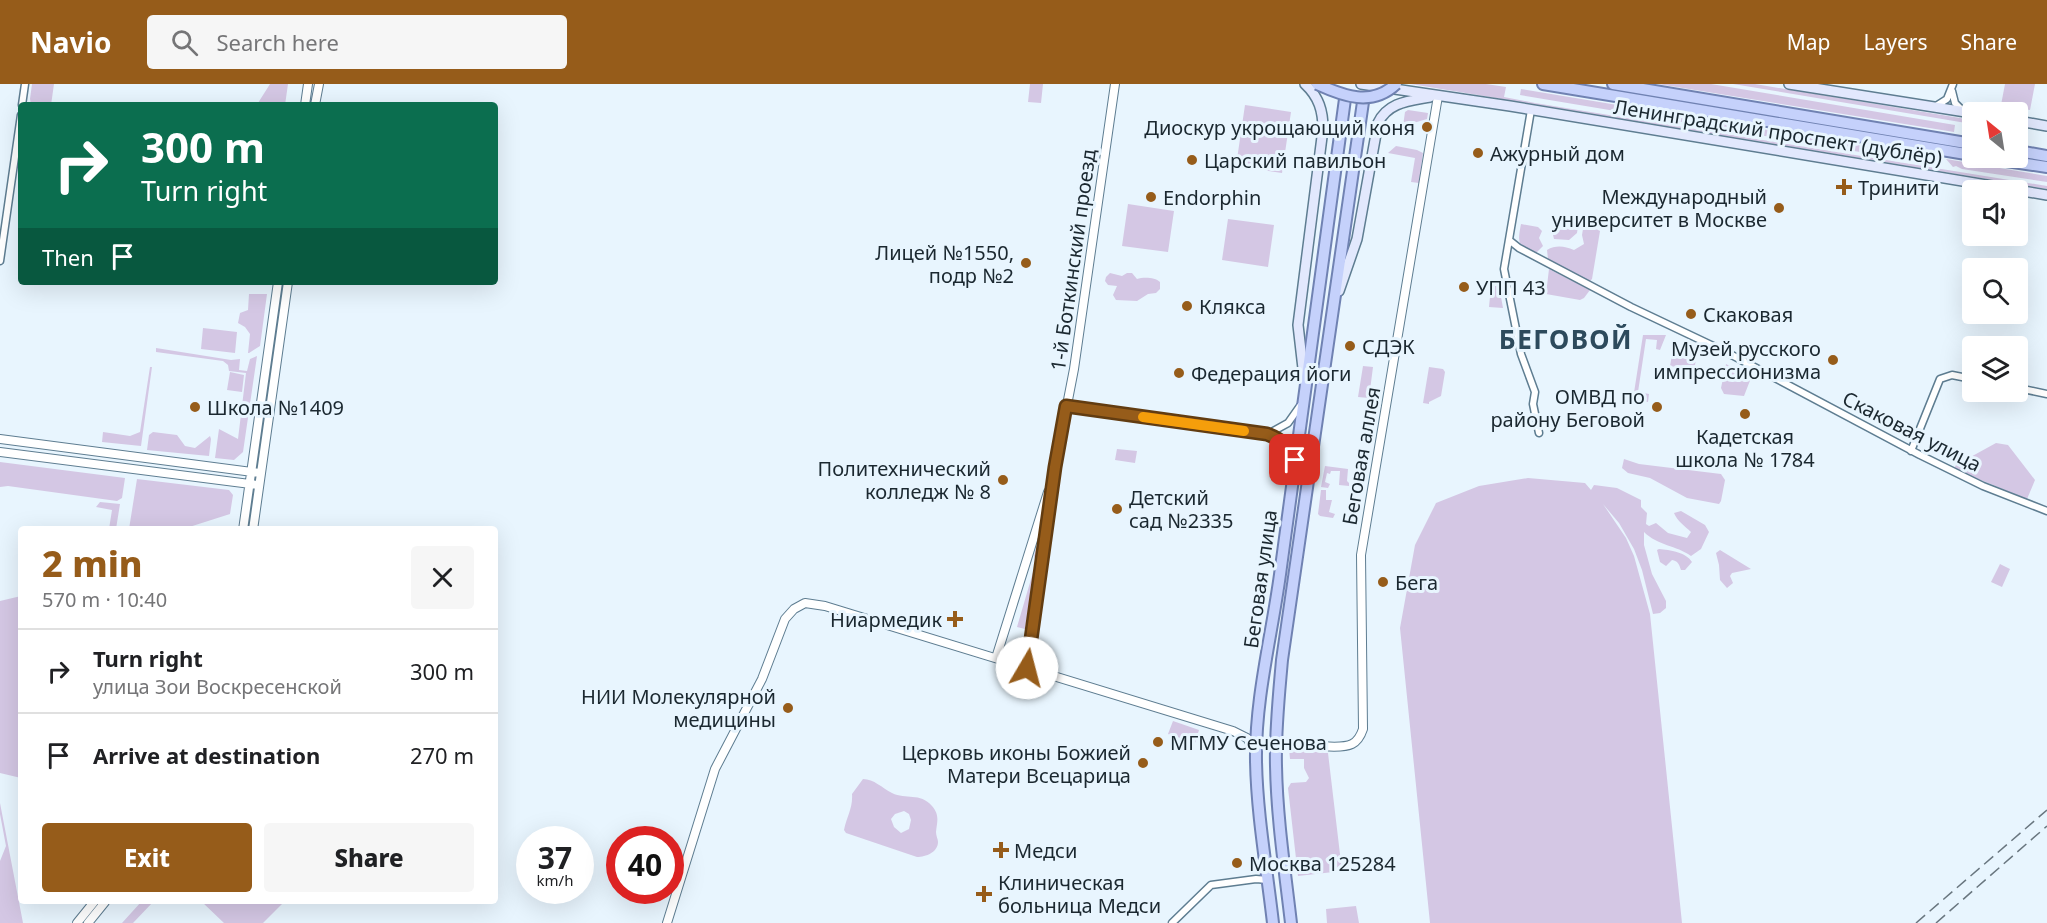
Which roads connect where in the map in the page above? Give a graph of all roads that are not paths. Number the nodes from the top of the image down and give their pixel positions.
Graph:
1 (25, 84) edge
2 (308, 84) edge
3 (319, 84) edge
4 (1305, 84) edge
5 (1317, 84) edge
6 (1361, 84) edge
7 (1371, 84) edge
8 (1543, 84) edge
9 (1613, 84) edge
10 (1789, 84) edge
11 (1393, 86) edge
12 (1114, 87) edge
13 (1952, 87) edge
14 (1438, 96) junction
15 (1345, 99) dead end
16 (22, 102) edge
17 (305, 102) edge
18 (316, 102) edge
19 (1363, 102) dead end
20 (1934, 107) junction
21 (1962, 108) edge
22 (1531, 110) junction
23 (1962, 111) edge
24 (2028, 123) edge
25 (2047, 126) edge
26 (18, 136) edge
27 (1962, 142) edge
28 (1962, 153) edge
29 (2028, 153) edge
30 (2047, 156) edge
31 (2028, 164) edge
32 (2047, 167) edge
33 (2047, 195) edge
34 (1509, 240) junction
35 (0, 261) edge
36 (278, 285) edge
37 (288, 285) edge
38 (1328, 338) junction
39 (1962, 377) edge
40 (1305, 387) junction
41 (2028, 390) edge
42 (2047, 394) edge
43 (1302, 401) junction
44 (1066, 406) junction
45 (1539, 433) dead end
46 (1267, 434) junction
47 (0, 439) edge
48 (1911, 451) junction
49 (0, 452) edge
50 (1295, 460) junction
51 (1055, 467) junction
52 (256, 472) junction
53 (249, 484) junction
54 (258, 485) junction
55 (2047, 511) edge
56 (244, 526) edge
57 (253, 526) edge
58 (996, 658) junction
59 (1027, 668) junction
60 (1258, 722) junction
61 (1233, 731) junction
62 (1275, 742) junction
63 (1256, 760) junction
64 (1268, 880) junction
65 (92, 904) edge
66 (103, 904) edge
67 (77, 923) edge
68 (88, 923) edge
69 (667, 923) edge
70 (1172, 923) edge
71 (1273, 923) edge
72 (1291, 923) edge

1 - 16 street
2 - 17 street
3 - 18 street
4 - 40 main road
5 - 11 main road, bridge
6 - 11 main road, Ленинградский проспект (дублёр)
7 - 11 main road
8 - 28 main road
9 - 27 main road
10 - 20 main road
11 - 14 main road, Ленинградский проспект (дублёр)
12 - 44 street, 1-й Боткинский проезд
13 - 20 street
13 - 21 street
14 - 22 main road, Ленинградский проспект (дублёр)
14 - 38 main road, Беговая улица
14 - 62 street, Беговая аллея
15 - 40 main road, Беговая улица
19 - 38 main road, Беговая улица
20 - 23 main road
22 - 33 main road, Ленинградский проспект (дублёр)
22 - 34 street
24 - 25 main road
26 - 35 street
29 - 30 main road
31 - 32 main road
34 - 45 street
34 - 48 street, Скаковая улица
36 - 52 street
37 - 52 street
38 - 62 main road, Беговая улица
39 - 48 street
40 - 43 main road, Беговая улица
41 - 42 street
43 - 46 street
43 - 50 main road, Беговая улица
44 - 46 street
44 - 51 street, 1-й Боткинский проезд
46 - 50 street
47 - 52 street
48 - 55 street, Скаковая улица
49 - 53 street
50 - 60 main road, Беговая улица
51 - 58 street, 1-й Боткинский проезд
51 - 59 street, 1-й Боткинский проезд
52 - 53 street
52 - 54 street
53 - 54 street
53 - 56 street
54 - 57 street
58 - 59 street
58 - 69 street
59 - 61 street
60 - 61 street
60 - 63 main road, Беговая улица
61 - 63 street
62 - 72 main road, Беговая улица
63 - 64 main road, Беговая улица
64 - 70 street
64 - 71 main road, Беговая улица
65 - 67 street
66 - 68 street

